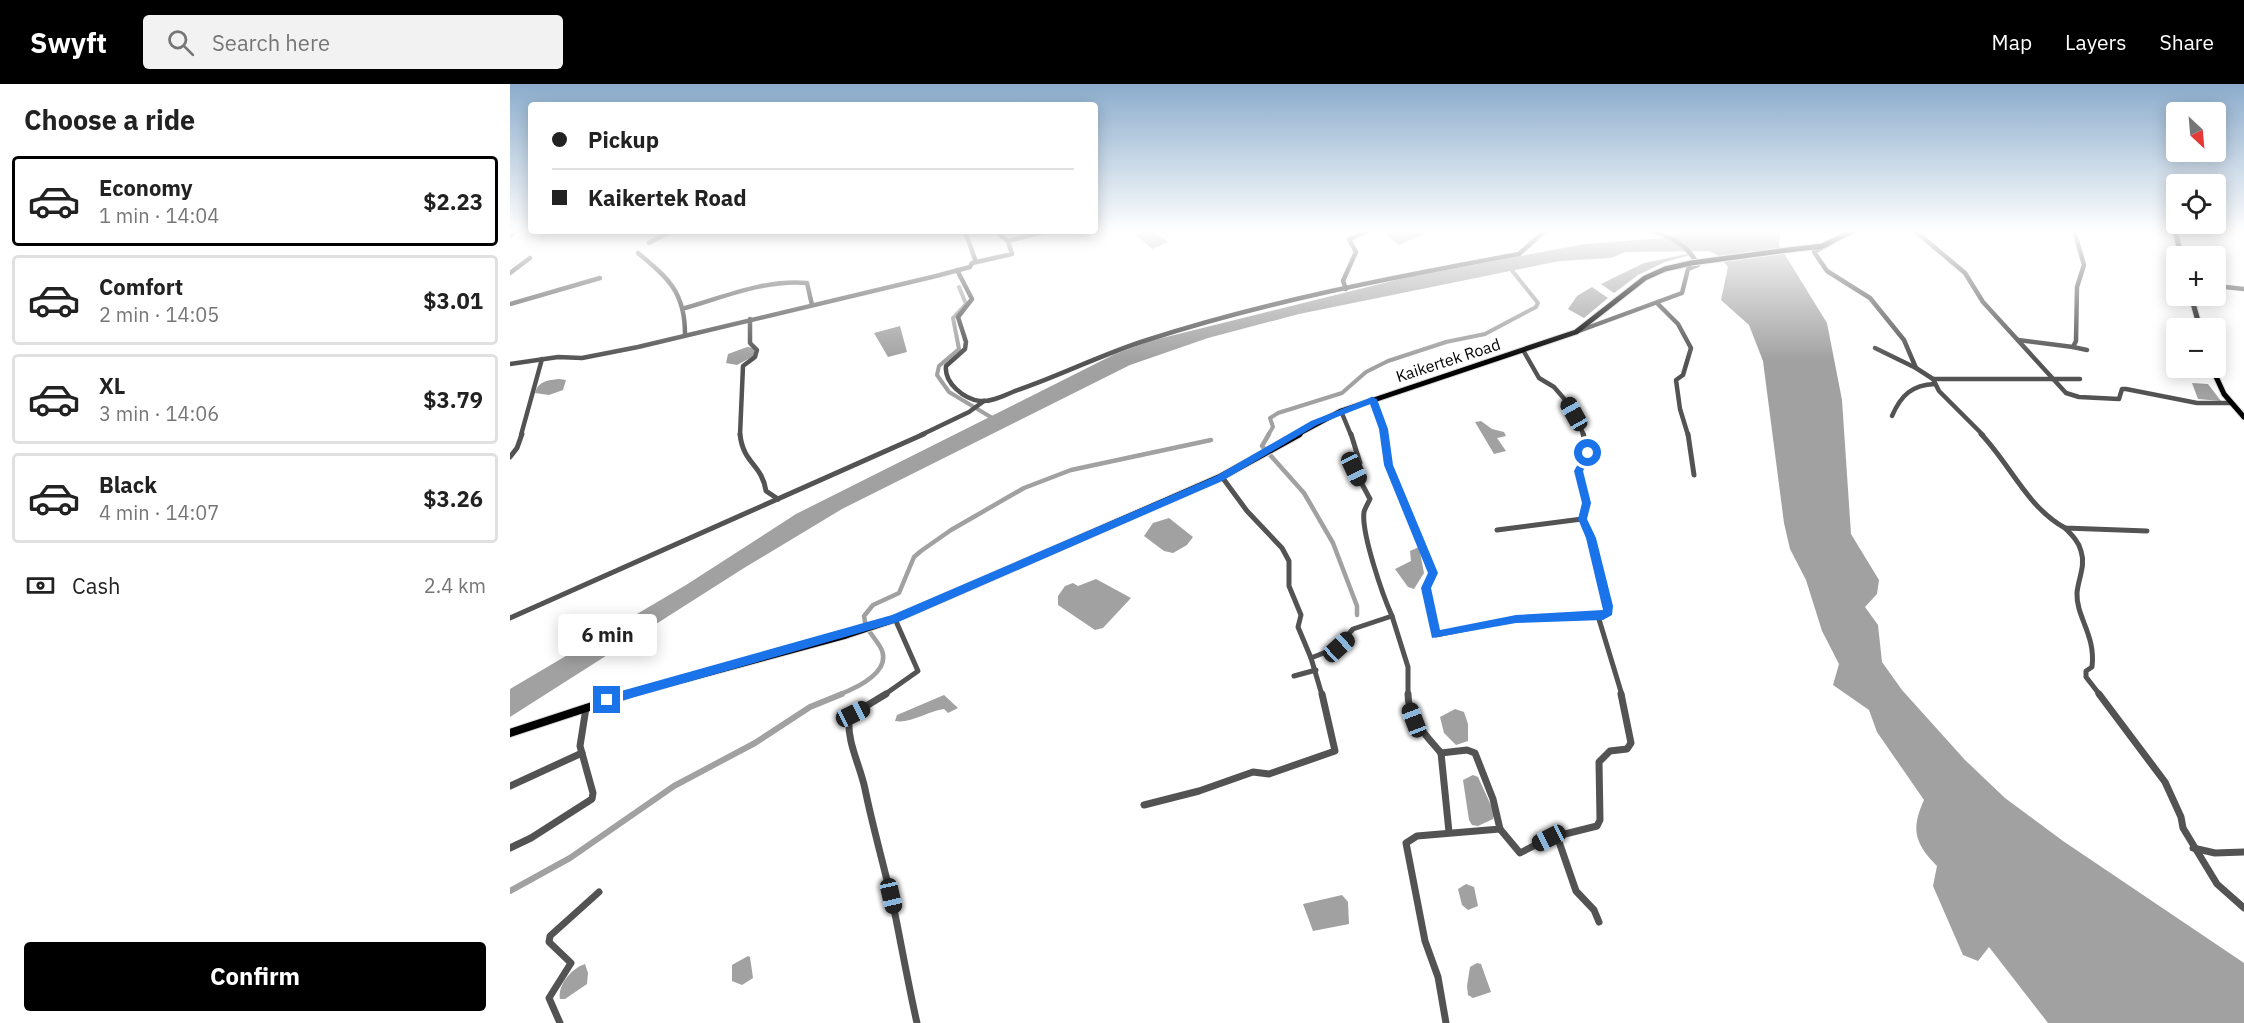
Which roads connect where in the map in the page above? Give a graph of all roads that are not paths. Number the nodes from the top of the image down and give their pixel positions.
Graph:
1 (663, 274) edge
2 (941, 274) edge
3 (959, 274) edge
4 (1346, 274) edge
5 (1421, 274) edge
6 (1654, 274) edge
7 (1687, 274) edge
8 (1833, 274) edge
9 (1966, 274) edge
10 (2082, 274) edge
11 (600, 278) dead end
12 (2226, 287) edge
13 (1346, 289) junction
14 (2244, 289) edge
15 (1657, 303) junction
16 (510, 304) edge
17 (812, 305) junction
18 (685, 308) junction
19 (750, 319) junction
20 (1576, 332) junction
21 (686, 334) junction
22 (2017, 340) junction
23 (2073, 347) junction
24 (1875, 348) dead end
25 (1523, 350) junction
26 (2087, 350) dead end
27 (542, 359) junction
28 (510, 364) edge
29 (1916, 368) junction
30 (2051, 378) junction
31 (2217, 378) edge
32 (2080, 379) dead end
33 (1934, 381) junction
34 (1372, 399) junction
35 (983, 403) junction
36 (2231, 403) junction
37 (2236, 408) junction
38 (2244, 409) edge
39 (1341, 411) junction
40 (1892, 416) dead end
41 (2244, 417) edge
42 (510, 457) edge
43 (1694, 475) dead end
44 (1222, 477) junction
45 (778, 500) junction
46 (1582, 519) junction
47 (2065, 528) junction
48 (1497, 530) dead end
49 (2147, 531) dead end
50 (1392, 616) junction
51 (1598, 616) junction
52 (510, 618) edge
53 (895, 619) junction
54 (1311, 658) junction
55 (1316, 670) junction
56 (1294, 676) dead end
57 (586, 707) junction
58 (510, 733) edge
59 (582, 753) junction
60 (1441, 753) junction
61 (510, 786) edge
62 (1144, 805) dead end
63 (1500, 830) junction
64 (1449, 832) junction
65 (1557, 836) junction
66 (510, 848) edge
67 (2193, 848) junction
68 (2244, 852) edge
69 (599, 892) dead end
70 (2244, 908) edge
71 (1599, 922) dead end
72 (560, 1023) edge
73 (917, 1023) edge
74 (1446, 1023) edge

1 - 18 street
2 - 17 street
3 - 35 street
4 - 13 street
5 - 13 street
6 - 20 main road, Kaikertek Road, bridge
7 - 15 street
8 - 29 street
9 - 22 street
10 - 23 street
11 - 16 street
12 - 14 street
13 - 35 street
15 - 20 street
15 - 43 street
17 - 18 street
17 - 19 street
18 - 21 street
19 - 21 street
19 - 45 street
20 - 25 main road, Kaikertek Road
21 - 27 street
22 - 23 street
22 - 30 street
23 - 26 street
24 - 29 street
25 - 34 main road, Kaikertek Road
25 - 46 street
27 - 28 street
27 - 42 street
29 - 33 street
30 - 32 street
30 - 33 street
30 - 36 street
31 - 36 main road
33 - 40 street
33 - 47 street
34 - 39 main road, Kaikertek Road
34 - 51 street
35 - 45 street
36 - 37 main road
37 - 38 street
37 - 41 main road
39 - 44 main road, Kaikertek Road
39 - 50 street
44 - 53 main road, Kaikertek Road
44 - 54 street
45 - 52 street
46 - 48 street
46 - 51 street
47 - 49 street
47 - 67 street
50 - 54 street
50 - 60 street
51 - 65 street
53 - 57 main road, Kaikertek Road
53 - 73 street
54 - 55 street
55 - 56 street
55 - 62 street
57 - 58 main road, Kaikertek Road
57 - 59 street
59 - 61 street
59 - 66 street
60 - 63 street
60 - 64 street
63 - 64 street
63 - 65 street
64 - 74 street
65 - 71 street
67 - 68 street
67 - 70 street
69 - 72 street

